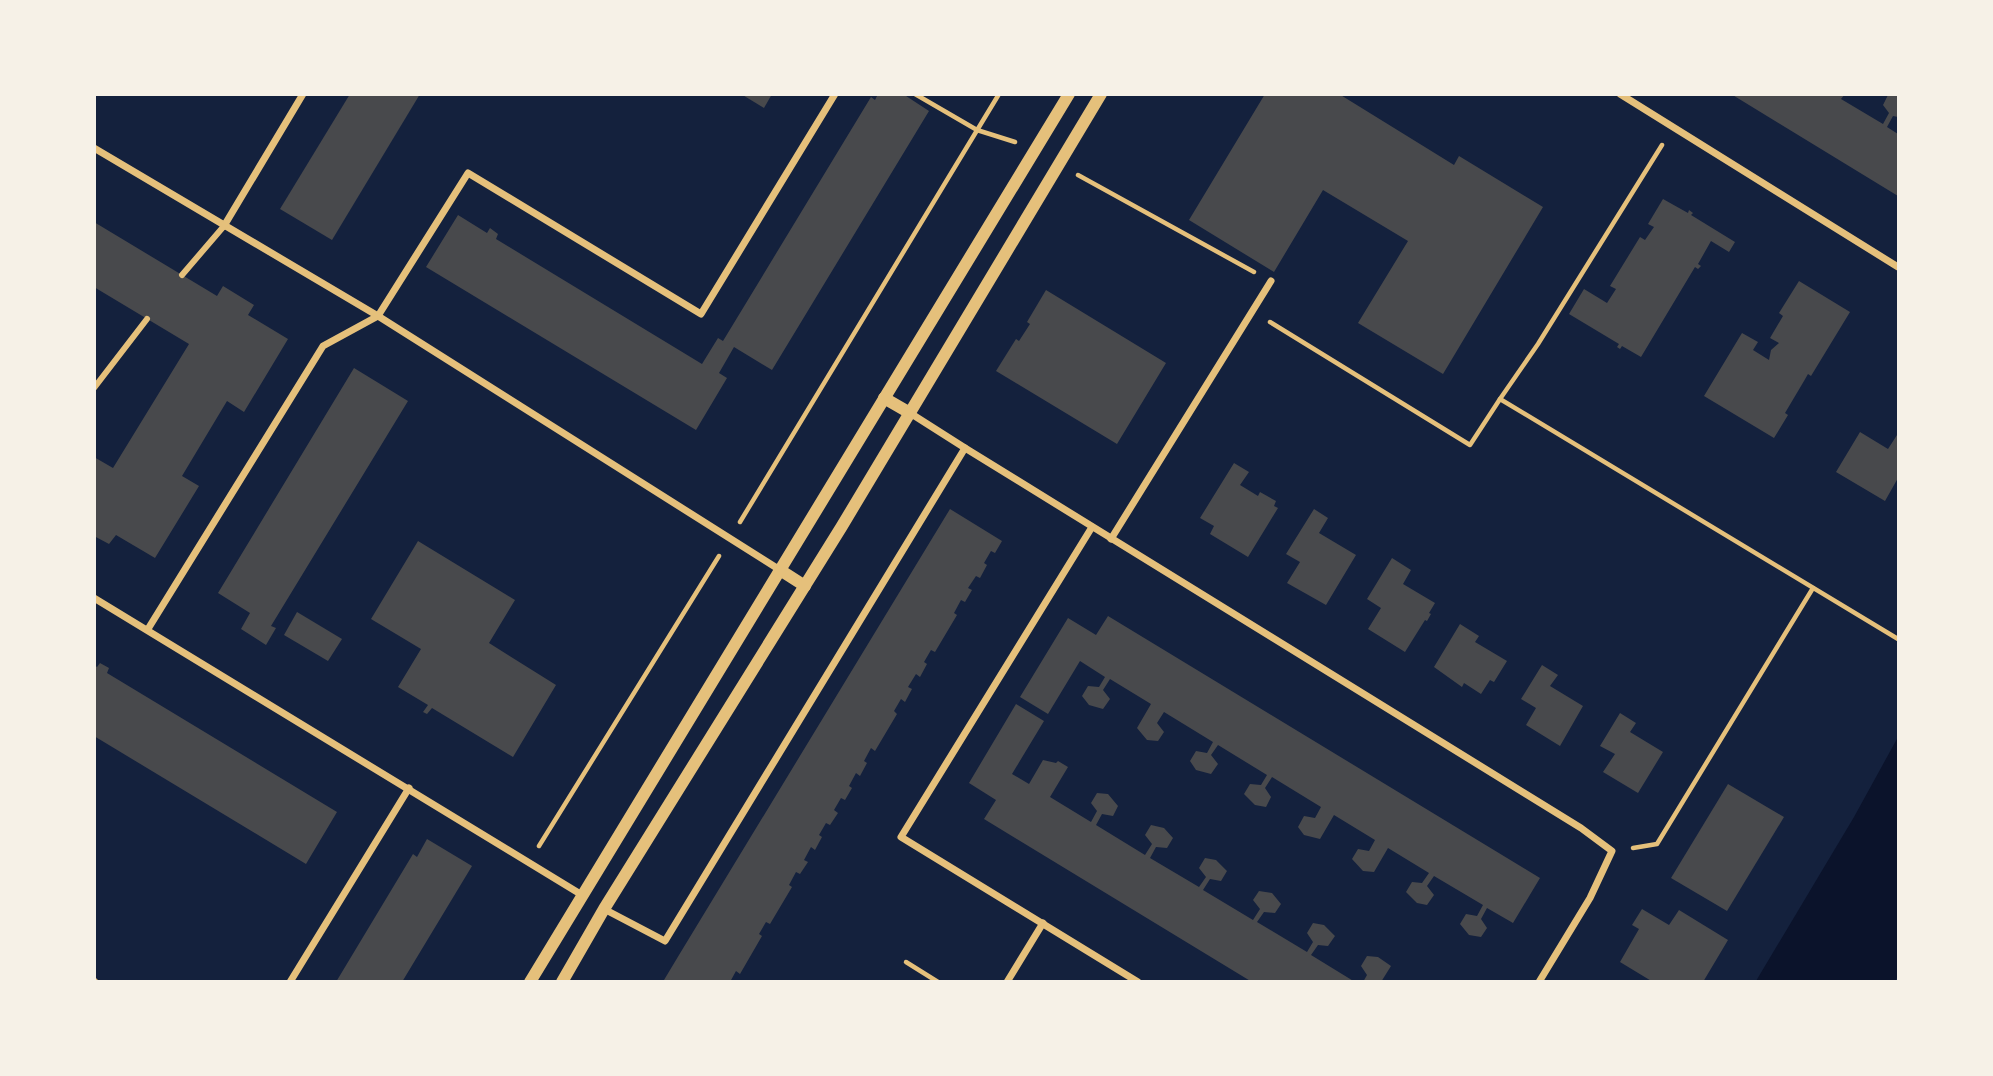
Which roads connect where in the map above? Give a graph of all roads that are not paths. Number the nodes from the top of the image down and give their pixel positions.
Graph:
1 (303, 94) edge
2 (835, 94) edge
3 (1069, 94) edge
4 (1101, 94) edge
5 (1620, 94) edge
6 (94, 148) edge
7 (225, 226) junction
8 (1899, 267) edge
9 (182, 275) dead end
10 (1271, 281) road end
11 (378, 316) junction
12 (148, 319) dead end
13 (94, 388) edge
14 (884, 398) junction
15 (910, 413) junction
16 (965, 448) junction
17 (1093, 527) junction
18 (1111, 538) junction
19 (780, 570) junction
20 (805, 586) junction
21 (94, 598) edge
22 (148, 629) junction
23 (409, 788) junction
24 (583, 895) junction
25 (604, 909) junction
26 (1043, 923) junction
27 (290, 982) edge
28 (530, 982) edge
29 (562, 982) edge
30 (1007, 982) edge
31 (1138, 982) edge
32 (1539, 982) edge

1 - 7 street
2 - 11 street
3 - 14 street
4 - 15 street
5 - 8 street
6 - 7 street
7 - 9 street
7 - 11 street
10 - 18 street
11 - 19 street
11 - 22 street
12 - 13 street
14 - 15 street
14 - 19 street
15 - 16 street
15 - 20 street
16 - 17 street
16 - 25 street
17 - 18 street
17 - 26 street
18 - 32 street
19 - 20 street
19 - 24 street
20 - 25 street
21 - 22 street
22 - 23 street
23 - 24 street
23 - 27 street
24 - 25 street
24 - 28 street
25 - 29 street
26 - 30 street
26 - 31 street

